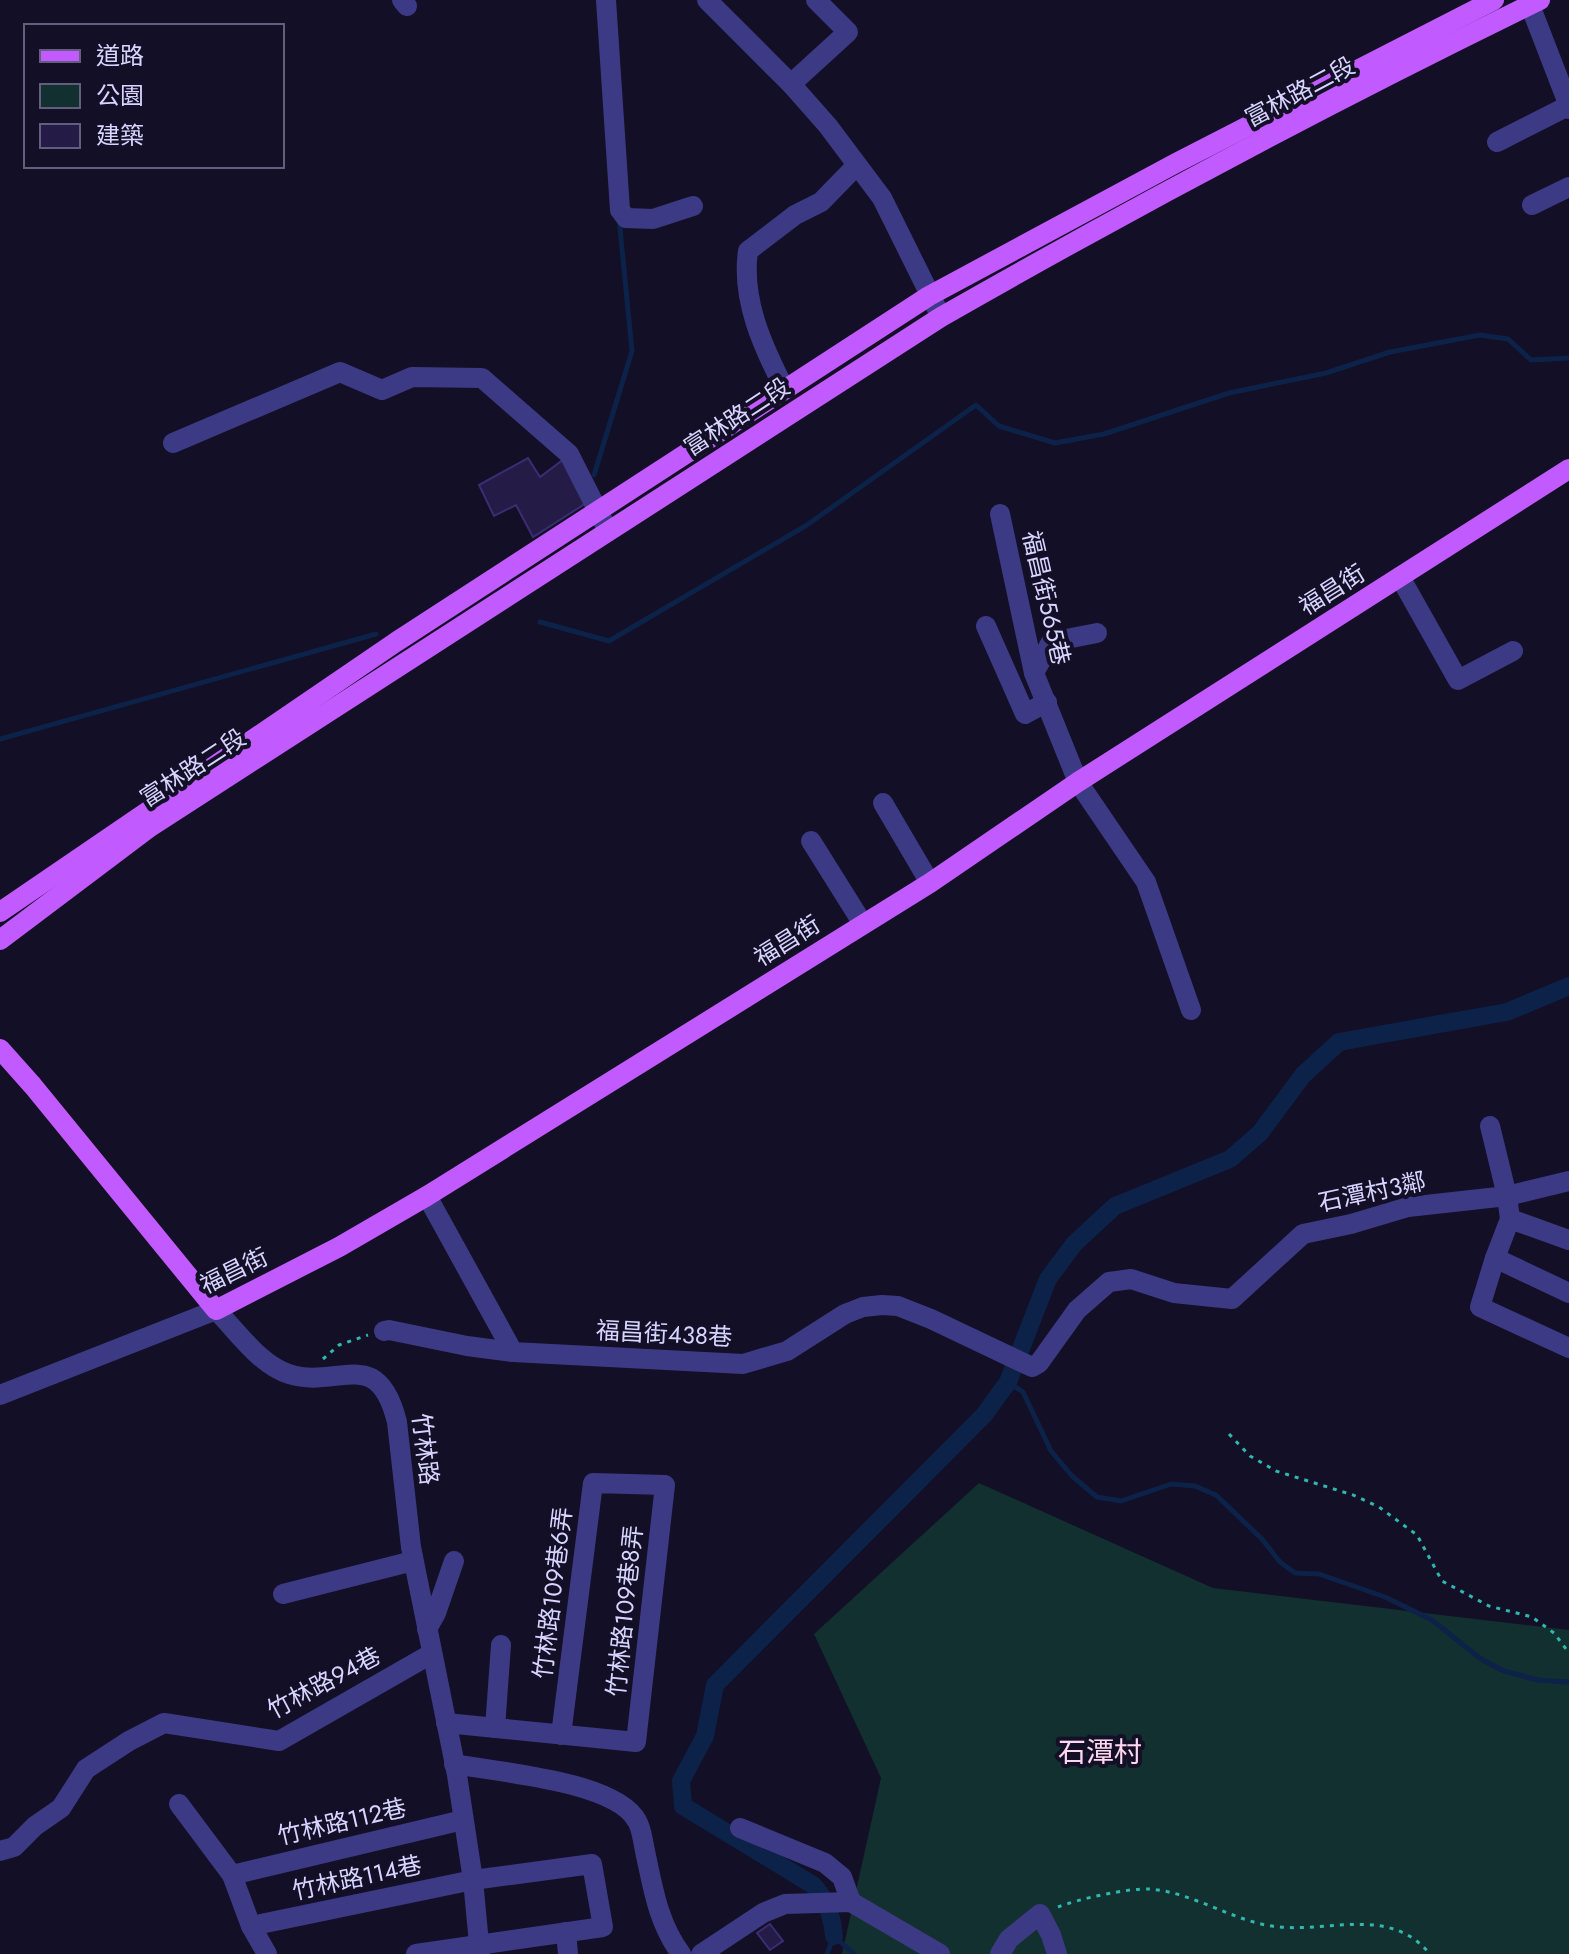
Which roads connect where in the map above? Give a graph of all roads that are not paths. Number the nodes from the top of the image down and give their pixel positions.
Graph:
1 (606, 0) edge
2 (816, 0) edge
3 (1494, 0) edge
4 (711, 2) edge
5 (1535, 2) edge
6 (791, 84) junction
7 (1569, 107) edge
8 (1497, 142) dead end
9 (856, 166) junction
10 (1569, 187) edge
11 (1532, 205) dead end
12 (693, 206) dead end
13 (1084, 212) junction
14 (1096, 231) junction
15 (929, 296) junction
16 (941, 317) junction
17 (785, 390) junction
18 (173, 443) dead end
19 (1569, 469) edge
20 (598, 511) junction
21 (1000, 514) dead end
22 (608, 530) junction
23 (521, 561) junction
24 (1400, 577) junction
25 (532, 580) junction
26 (986, 626) dead end
27 (1097, 633) dead end
28 (1513, 651) dead end
29 (1034, 673) junction
30 (1047, 702) junction
31 (1078, 782) junction
32 (883, 803) dead end
33 (811, 841) dead end
34 (930, 883) junction
35 (0, 912) edge
36 (863, 924) junction
37 (0, 940) edge
38 (1191, 1010) dead end
39 (0, 1049) edge
40 (1490, 1126) dead end
41 (1569, 1181) edge
42 (427, 1196) junction
43 (1507, 1196) junction
44 (1510, 1219) junction
45 (1569, 1240) edge
46 (1495, 1258) junction
47 (1569, 1293) edge
48 (216, 1310) junction
49 (384, 1331) road end
50 (970, 1338) joint
51 (1569, 1348) edge
52 (513, 1352) junction
53 (0, 1395) edge
54 (665, 1485) joint
55 (413, 1561) junction
56 (454, 1561) dead end
57 (283, 1594) dead end
58 (427, 1629) junction
59 (501, 1645) dead end
60 (431, 1654) junction
61 (446, 1723) junction
62 (495, 1728) junction
63 (561, 1735) junction
64 (456, 1769) junction
65 (179, 1804) dead end
66 (463, 1820) junction
67 (740, 1828) dead end
68 (0, 1851) edge
69 (232, 1875) junction
70 (473, 1880) junction
71 (851, 1902) junction
72 (251, 1926) junction
73 (566, 1932) junction
74 (479, 1950) edge
75 (267, 1954) edge
76 (416, 1954) edge
77 (568, 1954) edge
78 (681, 1954) edge
79 (701, 1954) edge
80 (940, 1954) edge
81 (1000, 1954) edge
82 (1057, 1954) edge

1 - 12 street
2 - 6 street
3 - 13 main road, 富林路二段
4 - 6 street
5 - 7 street
5 - 14 main road, 富林路二段
6 - 9 street
7 - 8 street
9 - 15 street
9 - 17 street
10 - 11 street
13 - 14 main road
13 - 15 main road, 富林路二段
14 - 16 main road, 富林路二段
15 - 16 street
15 - 17 main road, 富林路二段
16 - 22 main road, 富林路二段
17 - 20 main road, 富林路二段
18 - 20 street
19 - 24 main road, 福昌街
20 - 22 street
20 - 23 main road, 富林路二段
21 - 29 street, 福昌街565巷
22 - 25 main road, 富林路二段
23 - 25 street
23 - 35 main road, 富林路二段
24 - 28 street
24 - 31 main road, 福昌街
25 - 37 main road, 富林路二段
26 - 30 street
27 - 29 street
29 - 30 street, 福昌街565巷
30 - 31 street, 福昌街565巷
31 - 34 main road, 福昌街
31 - 38 street, 福昌街565巷
32 - 34 street
33 - 36 street
34 - 36 main road, 福昌街
36 - 42 main road, 福昌街
39 - 48 main road, 竹林路
40 - 43 street
41 - 43 street, 石潭村3鄰
42 - 48 main road, 福昌街
42 - 52 street
43 - 44 street
43 - 50 street, 石潭村3鄰
44 - 45 street
44 - 46 street
46 - 47 street
46 - 51 street
48 - 53 street, 福昌街
48 - 55 street, 竹林路
49 - 52 street, 福昌街438巷
50 - 52 street, 福昌街438巷
54 - 63 street, 竹林路109巷6弄
54 - 63 street, 竹林路109巷8弄
55 - 57 street
55 - 58 street, 竹林路
56 - 58 street
58 - 60 street, 竹林路
59 - 62 street
60 - 61 street, 竹林路
60 - 68 street, 竹林路94巷
61 - 62 street
61 - 64 street, 竹林路
62 - 63 street
64 - 66 street, 竹林路
64 - 78 street
65 - 69 street
66 - 69 street, 竹林路112巷
66 - 70 street, 竹林路
67 - 71 street
69 - 72 street
70 - 72 street, 竹林路114巷
70 - 73 street, 竹林路114巷
70 - 74 street, 竹林路
71 - 79 street
71 - 80 street
72 - 75 street
73 - 74 street
73 - 77 street
74 - 76 street
81 - 82 street

